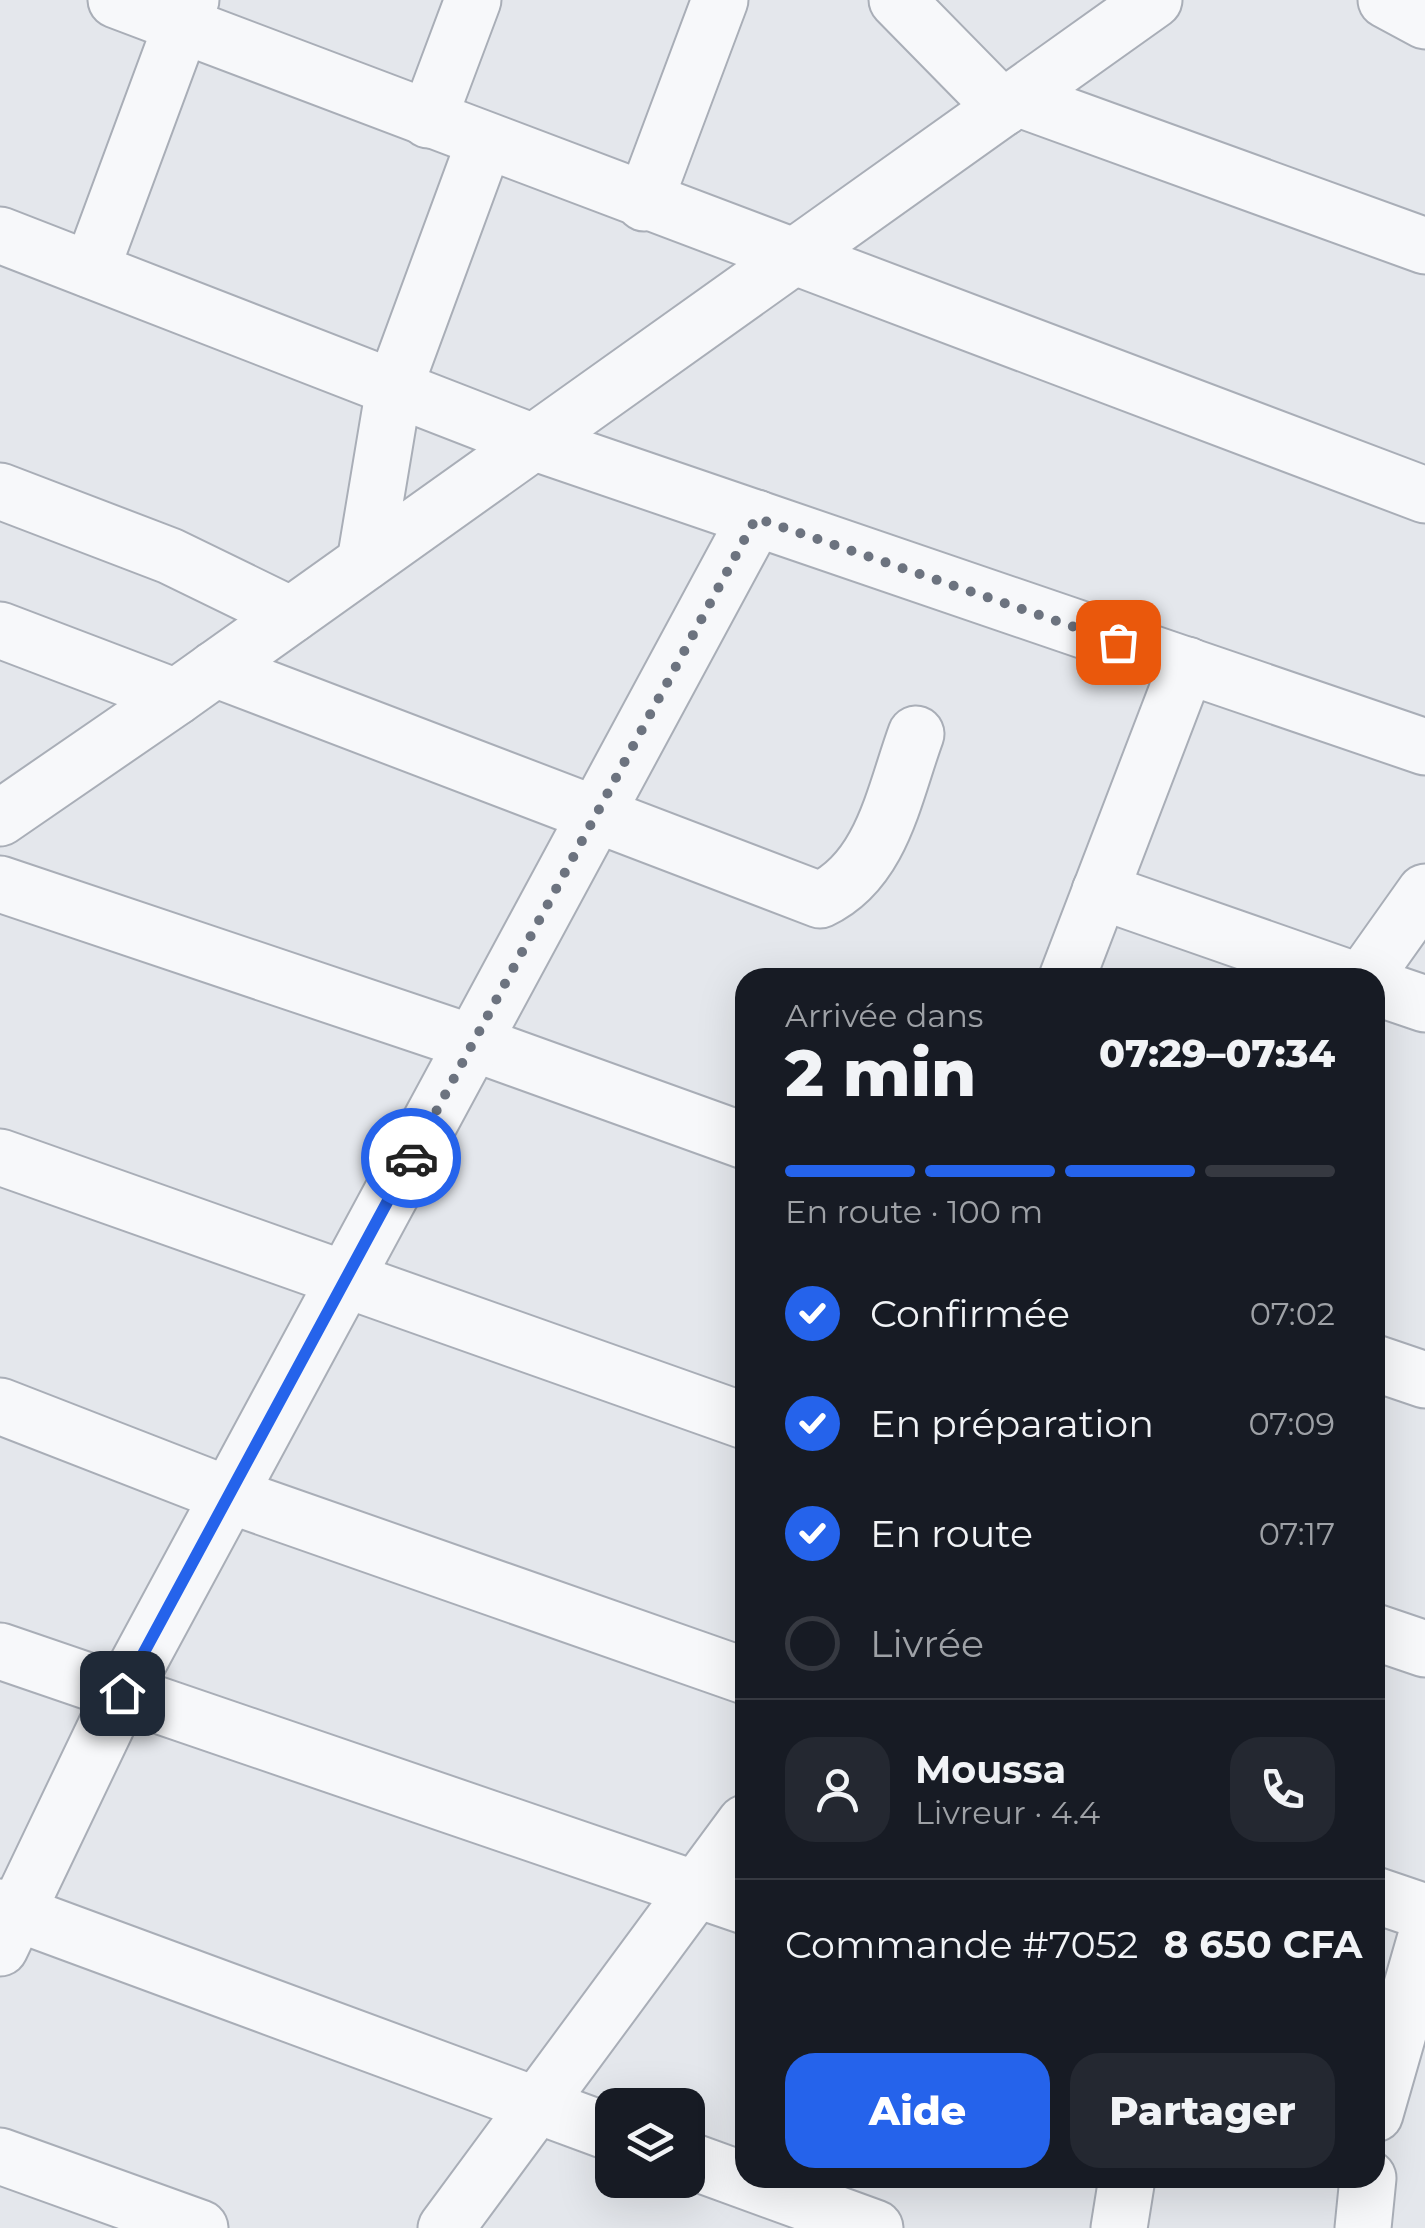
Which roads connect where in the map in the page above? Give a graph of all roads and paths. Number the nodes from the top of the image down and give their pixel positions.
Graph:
1 (116, 0) edge
2 (473, 0) edge
3 (720, 0) edge
4 (897, 0) edge
5 (1154, 0) edge
6 (1386, 0) edge
7 (186, 12) edge
8 (1425, 21) edge
9 (1010, 103) junction
10 (428, 120) junction
11 (486, 142) junction
12 (644, 203) junction
13 (0, 235) edge
14 (1425, 246) edge
15 (790, 258) junction
16 (91, 270) junction
17 (394, 388) junction
18 (533, 442) junction
19 (0, 491) edge
20 (1425, 495) edge
21 (756, 518) junction
22 (365, 562) junction
23 (290, 616) junction
24 (0, 630) edge
25 (1187, 665) junction
26 (196, 684) junction
27 (916, 734) dead end
28 (1425, 747) edge
29 (596, 815) junction
30 (0, 818) edge
31 (0, 884) edge
32 (1100, 891) junction
33 (1425, 892) edge
34 (1071, 968) edge
35 (1320, 968) edge
36 (1371, 968) edge
37 (1385, 990) edge
38 (1425, 1004) edge
39 (473, 1043) junction
40 (735, 1137) edge
41 (0, 1157) edge
42 (347, 1277) junction
43 (1385, 1366) edge
44 (1425, 1380) edge
45 (0, 1406) edge
46 (735, 1417) edge
47 (229, 1495) junction
48 (1385, 1635) edge
49 (1425, 1649) edge
50 (0, 1651) edge
51 (735, 1672) edge
52 (122, 1693) junction
53 (735, 1853) edge
54 (721, 1896) edge
55 (1385, 1898) edge
56 (1425, 1912) edge
57 (6, 1923) edge
58 (1425, 1940) edge
59 (1388, 2101) edge
60 (536, 2104) junction
61 (595, 2126) edge
62 (0, 2156) edge
63 (705, 2167) edge
64 (735, 2178) edge
65 (760, 2188) edge
66 (1126, 2188) edge
67 (1367, 2188) edge
68 (856, 2225) edge
69 (200, 2228) edge
70 (446, 2228) edge
71 (1119, 2228) edge
72 (1363, 2228) edge

1 - 7 street
2 - 10 street
3 - 12 street
4 - 9 street
5 - 9 street
6 - 8 street
7 - 10 street
7 - 16 street
9 - 14 street
9 - 15 street
10 - 11 street
11 - 12 street
11 - 17 street
12 - 15 street
13 - 16 street
15 - 18 street
15 - 20 street
16 - 17 street
17 - 18 street
17 - 22 street
18 - 21 street
18 - 22 street
19 - 23 street
21 - 25 street
21 - 29 street
22 - 23 street
23 - 26 street
24 - 26 street
25 - 28 street
25 - 32 street
26 - 29 street
26 - 30 street
27 - 29 street
29 - 39 street
31 - 39 street
32 - 34 street
32 - 35 street
33 - 36 street
37 - 38 street
39 - 40 street
39 - 42 street
41 - 42 street
42 - 46 street
42 - 47 street
43 - 44 street
45 - 47 street
47 - 51 street
47 - 52 street
48 - 49 street
50 - 52 street
52 - 54 street
52 - 57 street
53 - 54 street
54 - 60 street
55 - 56 street
57 - 60 street
58 - 59 street
60 - 61 street
60 - 70 street
62 - 69 street
63 - 64 street
65 - 68 street
66 - 71 street
67 - 72 street

